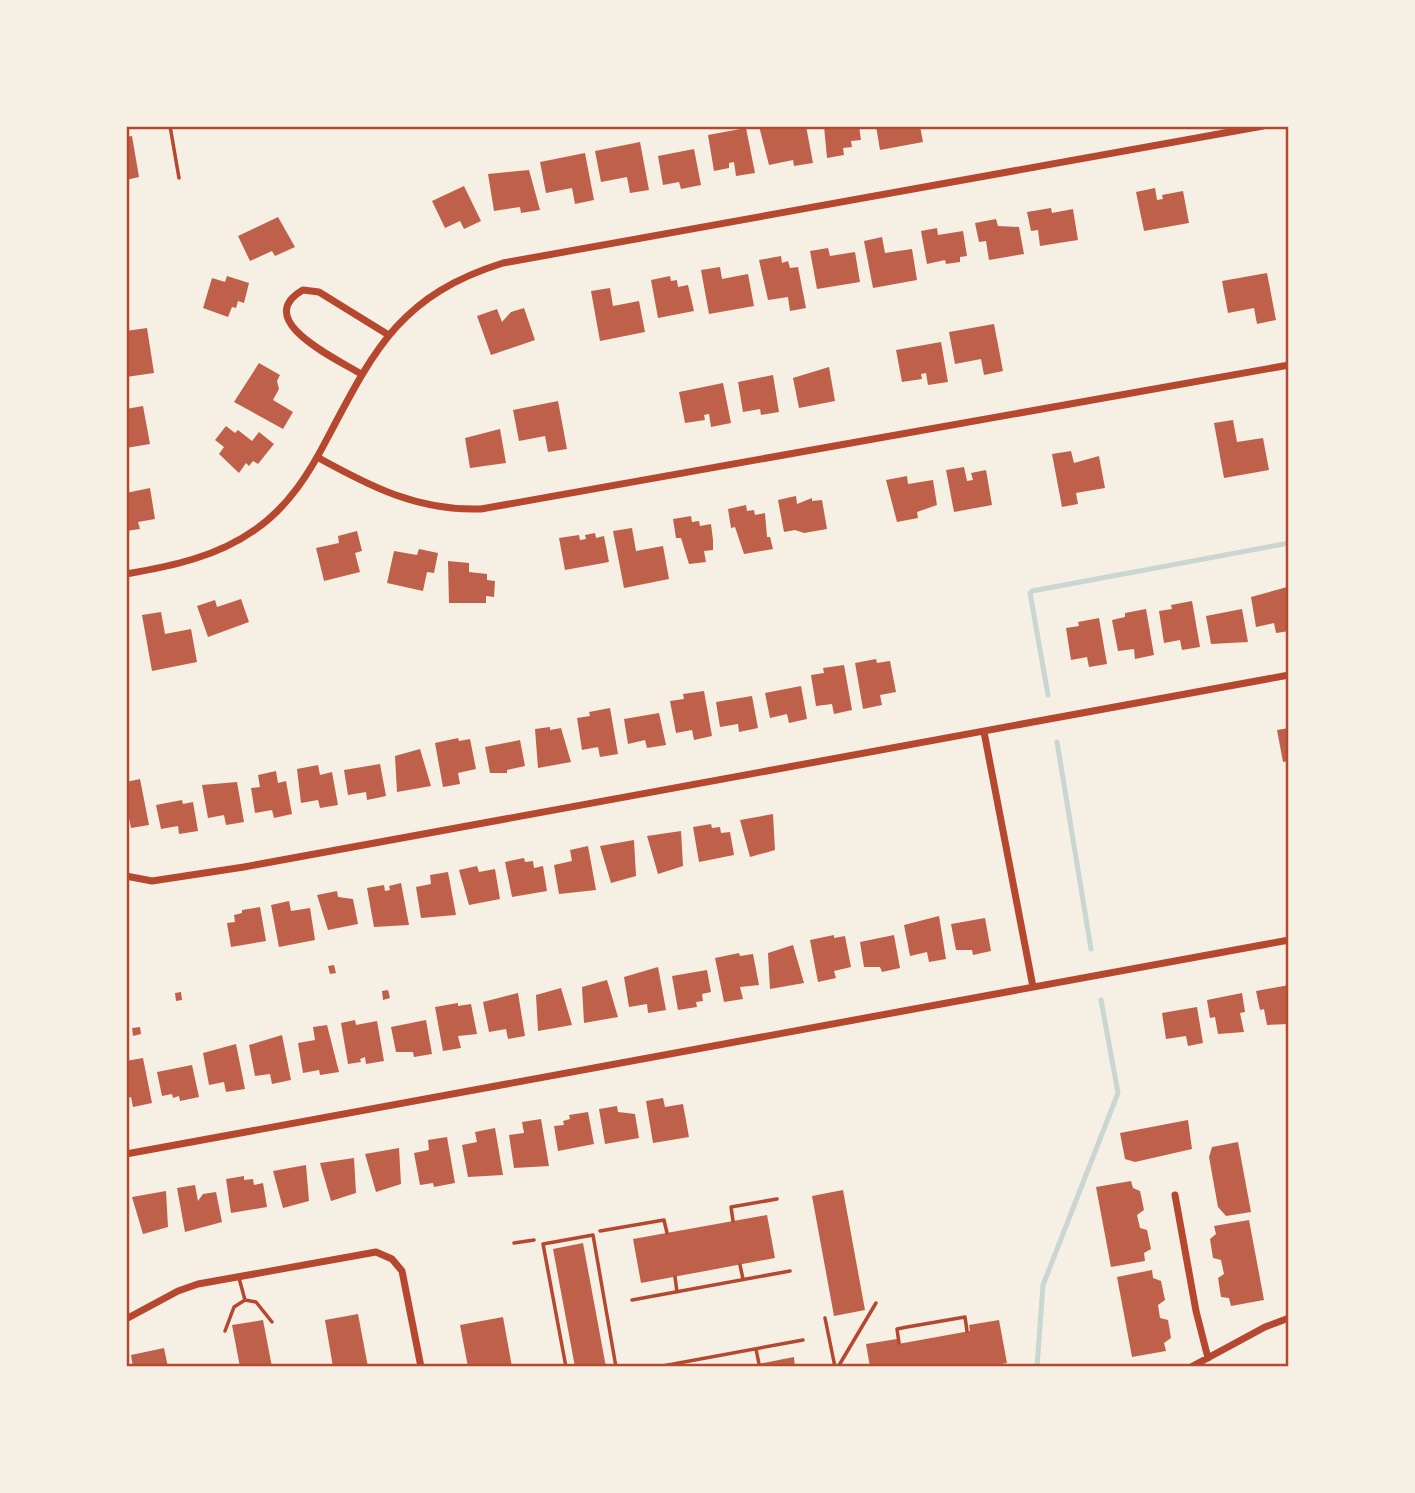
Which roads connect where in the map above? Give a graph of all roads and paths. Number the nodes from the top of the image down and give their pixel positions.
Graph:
1 (170, 126) edge
2 (1263, 126) edge
3 (179, 178) dead end
4 (387, 334) junction
5 (1289, 365) edge
6 (361, 374) junction
7 (317, 457) junction
8 (126, 575) edge
9 (1289, 675) edge
10 (984, 732) junction
11 (126, 876) edge
12 (1289, 940) edge
13 (1033, 987) junction
14 (126, 1154) edge
15 (1175, 1195) dead end
16 (777, 1199) dead end
17 (733, 1221) dead end
18 (591, 1233) dead end
19 (667, 1233) dead end
20 (740, 1265) dead end
21 (790, 1271) dead end
22 (239, 1276) junction
23 (675, 1277) dead end
24 (743, 1279) junction
25 (677, 1292) junction
26 (245, 1300) junction
27 (632, 1300) dead end
28 (876, 1303) dead end
29 (825, 1318) dead end
30 (1289, 1318) edge
31 (126, 1319) edge
32 (272, 1322) dead end
33 (225, 1331) dead end
34 (967, 1331) dead end
35 (803, 1340) dead end
36 (899, 1343) dead end
37 (756, 1349) junction
38 (1208, 1358) junction
39 (690, 1361) junction
40 (759, 1364) dead end
41 (421, 1367) edge
42 (566, 1367) edge
43 (616, 1367) edge
44 (657, 1367) edge
45 (691, 1367) edge
46 (836, 1367) edge
47 (1191, 1367) edge

1 - 3 lane
2 - 4 street
4 - 6 street
4 - 6 street
5 - 7 street
6 - 7 street
7 - 8 street
9 - 10 street
10 - 11 street
10 - 13 street
12 - 13 street
13 - 14 street
15 - 38 street
16 - 17 path
18 - 19 path
20 - 24 path
21 - 24 path
22 - 26 lane
22 - 31 street
22 - 41 street
23 - 25 path
24 - 25 path
25 - 27 path
26 - 32 lane
26 - 33 lane
28 - 46 lane
29 - 46 lane
30 - 38 street
34 - 36 path
35 - 37 path
37 - 39 path
37 - 40 path
38 - 47 street
39 - 44 path
39 - 45 path
42 - 43 lane

